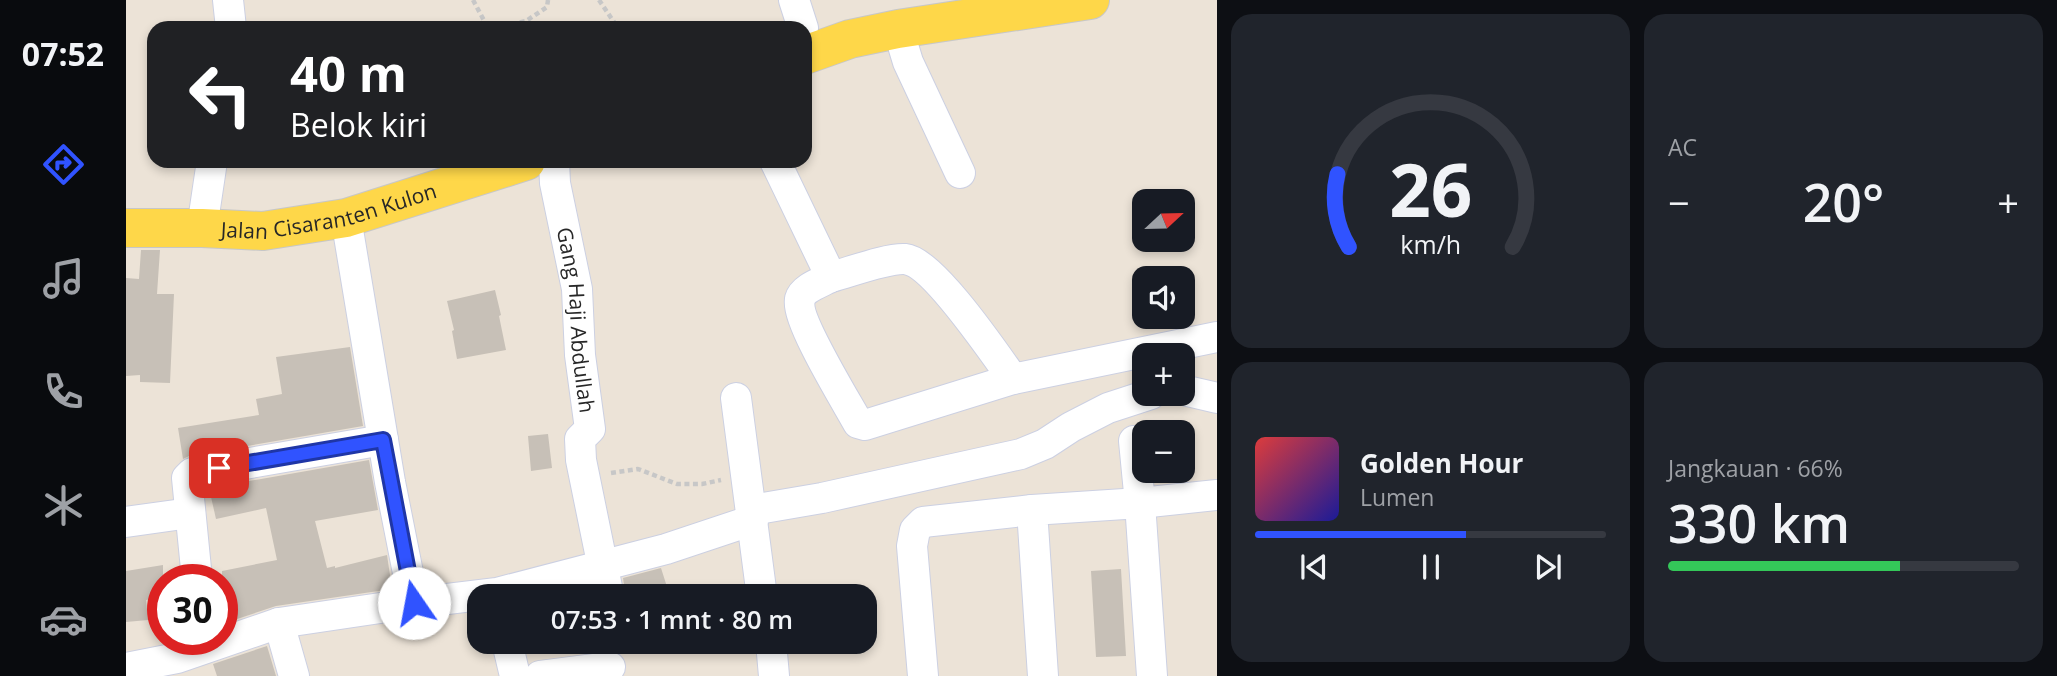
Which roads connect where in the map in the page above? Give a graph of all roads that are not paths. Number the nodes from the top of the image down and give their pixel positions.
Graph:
1 (228, 0) edge
2 (794, 0) edge
3 (1068, 2) edge
4 (230, 21) edge
5 (799, 21) edge
6 (898, 29) junction
7 (812, 42) edge
8 (211, 168) edge
9 (504, 168) edge
10 (554, 168) edge
11 (778, 168) edge
12 (960, 173) dead end
13 (346, 218) junction
14 (126, 228) edge
15 (202, 228) junction
16 (831, 277) junction
17 (1217, 337) edge
18 (1013, 379) junction
19 (1195, 393) edge
20 (736, 398) dead end
21 (1217, 398) edge
22 (1132, 400) edge
23 (383, 440) junction
24 (1138, 483) edge
25 (1217, 495) edge
26 (1140, 503) junction
27 (1032, 510) junction
28 (190, 513) junction
29 (752, 515) junction
30 (126, 522) edge
31 (195, 564) edge
32 (602, 567) junction
33 (538, 584) edge
34 (606, 584) edge
35 (760, 584) edge
36 (467, 598) edge
37 (414, 603) junction
38 (279, 623) junction
39 (510, 654) edge
40 (772, 654) edge
41 (610, 662) edge
42 (126, 668) edge
43 (294, 676) edge
44 (515, 676) edge
45 (540, 676) edge
46 (774, 676) edge
47 (923, 676) edge
48 (1044, 676) edge
49 (1152, 676) edge

1 - 4 street
2 - 5 street
3 - 6 main road
6 - 7 main road
6 - 12 street
8 - 15 street
9 - 13 main road, Jalan Cisaranten Kulon
10 - 32 street, Gang Haji Abdullah
11 - 16 street
13 - 15 main road, Jalan Cisaranten Kulon
13 - 23 street
14 - 15 main road, Jalan Cisaranten Kulon
16 - 18 street
16 - 18 street
17 - 18 street
19 - 21 street
20 - 29 street
22 - 29 street
23 - 28 street
23 - 37 street
24 - 26 street
25 - 26 street
26 - 27 street
26 - 49 street
27 - 47 street
27 - 48 street
28 - 30 street
28 - 31 street
29 - 32 street
29 - 35 street
32 - 33 street
32 - 34 street
36 - 37 street
37 - 38 street
38 - 42 street
38 - 43 street
39 - 44 street
40 - 46 street
41 - 45 street

